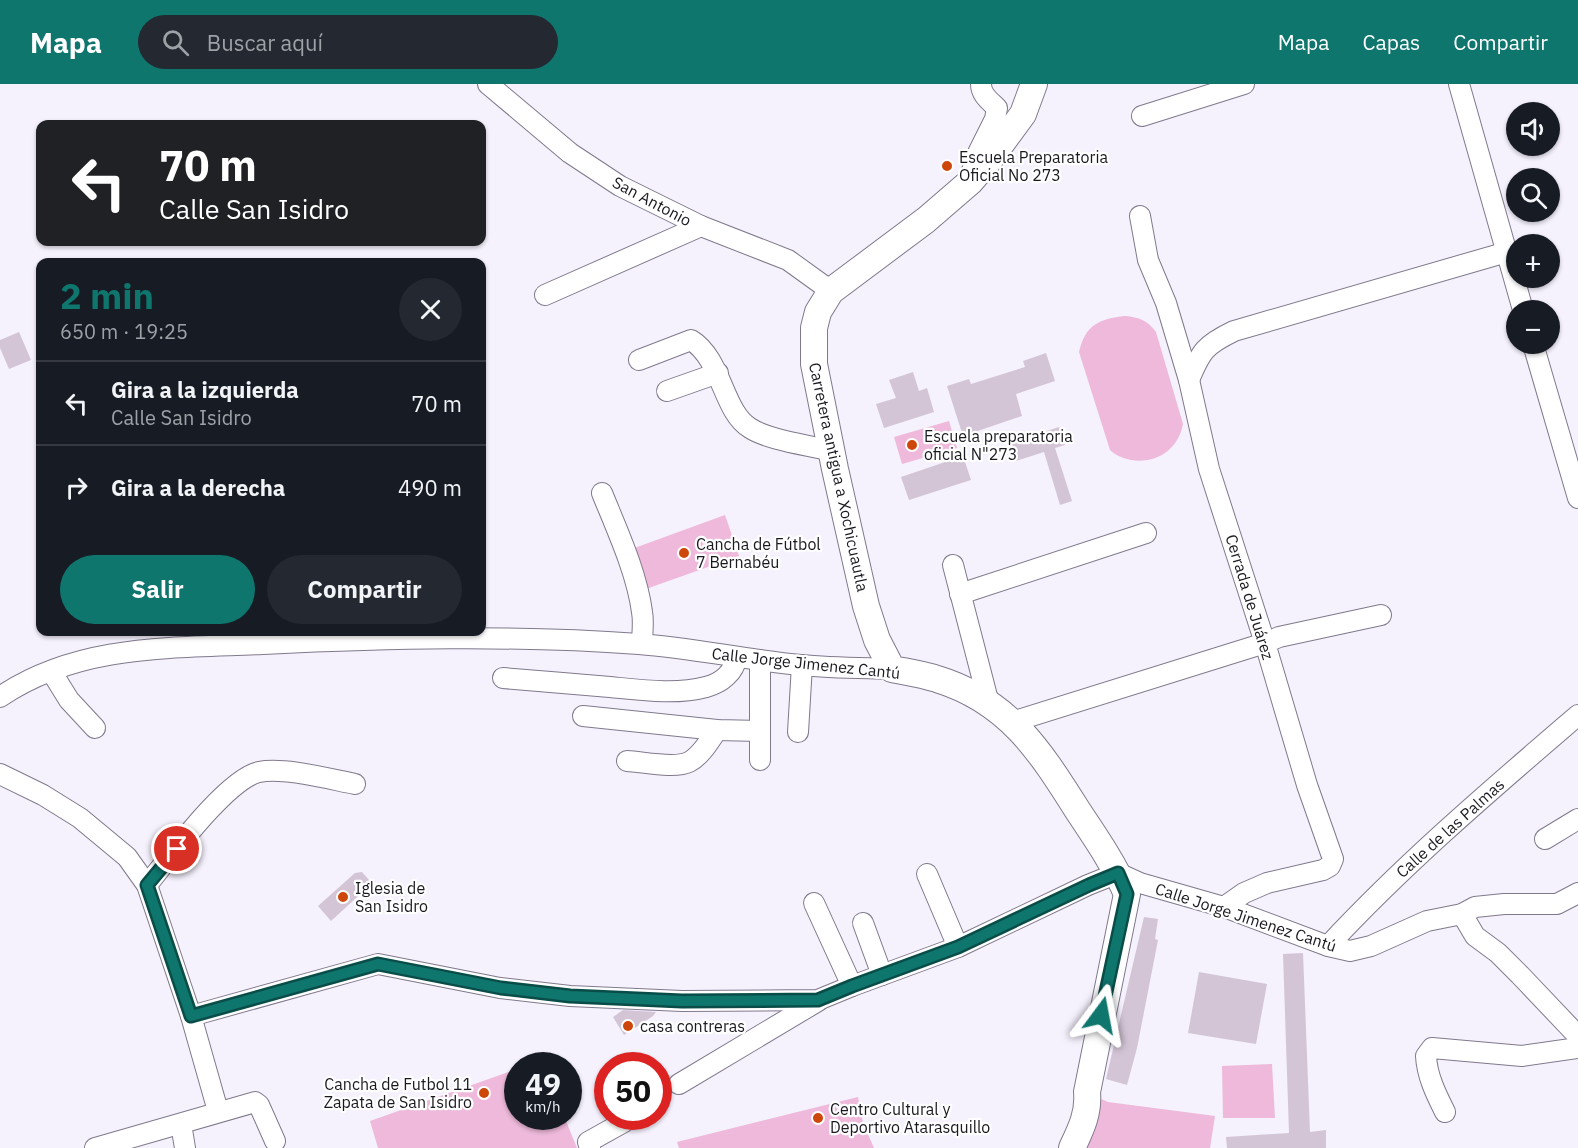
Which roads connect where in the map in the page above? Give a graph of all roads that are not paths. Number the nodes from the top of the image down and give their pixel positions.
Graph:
1 (981, 84) edge
2 (1034, 84) edge
3 (1244, 84) edge
4 (1459, 84) edge
5 (493, 85) edge
6 (1142, 116) dead end
7 (970, 182) junction
8 (1140, 216) dead end
9 (701, 226) junction
10 (1506, 248) edge
11 (1506, 252) edge
12 (831, 291) junction
13 (545, 295) dead end
14 (1536, 354) edge
15 (639, 360) dead end
16 (718, 373) junction
17 (1189, 380) junction
18 (667, 391) dead end
19 (831, 451) junction
20 (602, 493) dead end
21 (1578, 498) edge
22 (1146, 533) dead end
23 (952, 566) dead end
24 (960, 594) junction
25 (1381, 615) dead end
26 (136, 640) edge
27 (1265, 643) junction
28 (642, 644) junction
29 (737, 657) junction
30 (760, 660) junction
31 (802, 665) junction
32 (892, 669) junction
33 (51, 671) junction
34 (503, 678) dead end
35 (0, 697) edge
36 (989, 704) junction
37 (1578, 715) edge
38 (583, 716) dead end
39 (1012, 722) junction
40 (95, 728) dead end
41 (717, 730) junction
42 (760, 731) junction
43 (798, 732) dead end
44 (760, 760) dead end
45 (627, 761) dead end
46 (0, 774) edge
47 (355, 784) dead end
48 (1578, 819) edge
49 (1545, 840) dead end
50 (1118, 873) junction
51 (927, 874) dead end
52 (147, 885) junction
53 (1578, 892) edge
54 (814, 903) dead end
55 (1557, 904) junction
56 (1224, 907) junction
57 (1578, 910) edge
58 (1461, 914) junction
59 (862, 923) dead end
60 (1328, 946) junction
61 (958, 947) junction
62 (882, 975) junction
63 (852, 986) junction
64 (818, 1000) junction
65 (191, 1016) junction
66 (1578, 1036) edge
67 (1578, 1048) edge
68 (679, 1084) dead end
69 (218, 1111) junction
70 (1445, 1112) dead end
71 (180, 1125) junction
72 (610, 1130) edge
73 (275, 1141) dead end
74 (95, 1148) edge
75 (185, 1148) edge
76 (590, 1148) edge
77 (1072, 1148) edge

1 - 7 street
2 - 7 main road, Carretera antigua a Xochicuautla
3 - 6 street
4 - 10 street
5 - 9 street, San Antonio
7 - 12 main road, Carretera antigua a Xochicuautla
8 - 17 street, Cerrada de Juárez
9 - 12 street, San Antonio
9 - 13 street
11 - 17 street
12 - 19 main road, Carretera antigua a Xochicuautla
14 - 21 street
15 - 16 street
16 - 18 street
16 - 19 street
17 - 27 street, Cerrada de Juárez
19 - 32 main road, Carretera antigua a Xochicuautla
20 - 28 street
22 - 24 street
23 - 24 street
24 - 36 street
25 - 27 street
26 - 28 street, Calle Jorge Jimenez Cantú
26 - 33 street, Calle Jorge Jimenez Cantú
27 - 39 street
27 - 56 street, Cerrada de Juárez
28 - 29 street, Calle Jorge Jimenez Cantú
29 - 30 street, Calle Jorge Jimenez Cantú
29 - 34 street
30 - 31 street, Calle Jorge Jimenez Cantú
30 - 42 street
31 - 32 street, Calle Jorge Jimenez Cantú
31 - 43 street
32 - 36 main road, Calle Jorge Jimenez Cantú
33 - 35 street, Calle Jorge Jimenez Cantú
33 - 40 street
36 - 39 main road, Calle Jorge Jimenez Cantú
37 - 60 street, Calle de las Palmas
38 - 41 street
39 - 50 main road, Calle Jorge Jimenez Cantú
41 - 42 street
41 - 45 street
42 - 44 street
46 - 52 street
47 - 52 street
48 - 49 street
50 - 56 street, Calle Jorge Jimenez Cantú
50 - 61 street
50 - 77 main road
51 - 61 street
52 - 65 street
53 - 55 street, Calle Jorge Jimenez Cantú
54 - 63 street
55 - 57 street
55 - 58 street, Calle Jorge Jimenez Cantú
56 - 60 street, Calle Jorge Jimenez Cantú
58 - 60 street, Calle Jorge Jimenez Cantú
58 - 66 street
59 - 62 street
61 - 62 street
62 - 63 street
63 - 64 street
64 - 65 street
64 - 68 street
65 - 69 street
67 - 70 street
69 - 71 street
69 - 73 street
71 - 74 street
71 - 75 street
72 - 76 street

